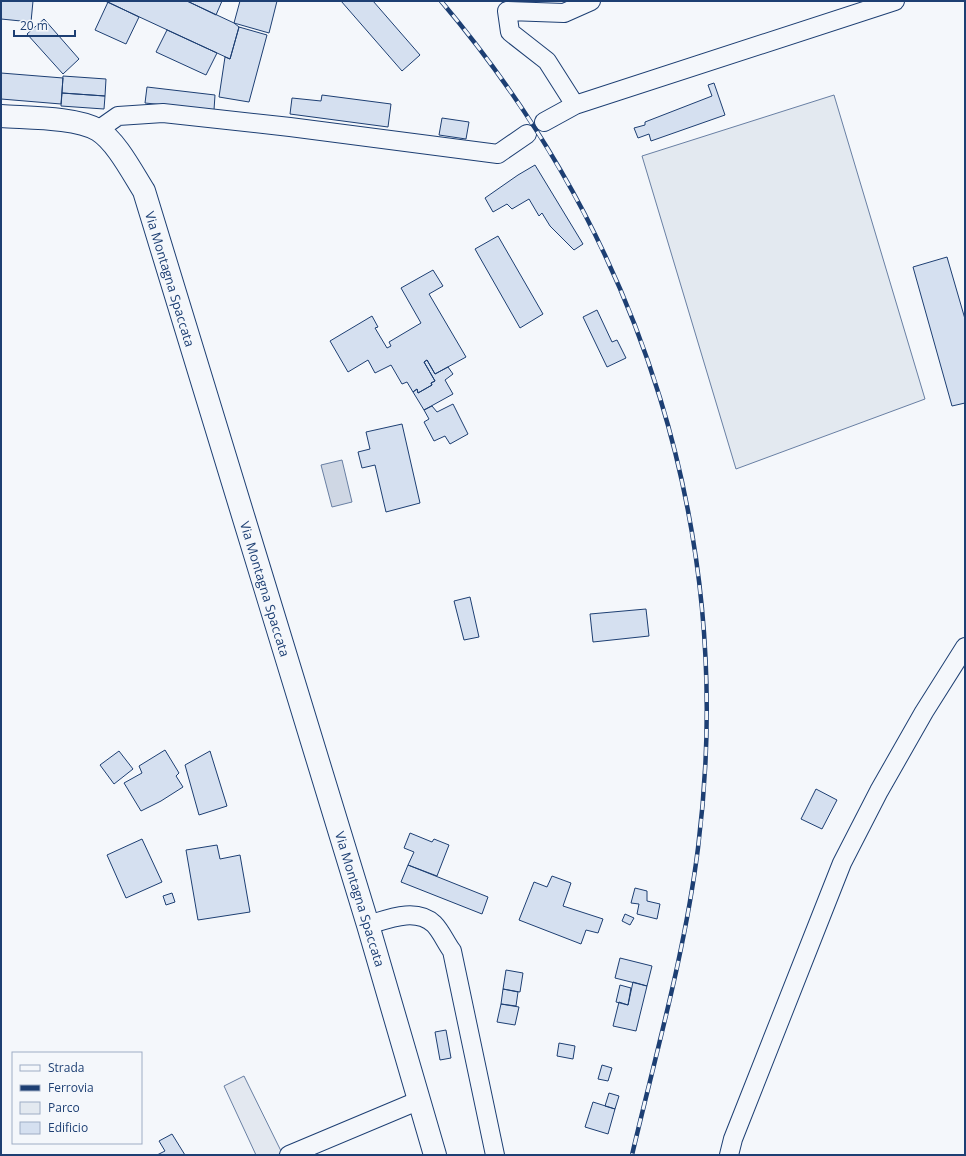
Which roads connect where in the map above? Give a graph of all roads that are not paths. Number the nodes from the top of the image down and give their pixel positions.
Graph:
1 (591, 1) edge
2 (895, 1) edge
3 (575, 105) junction
4 (1, 116) edge
5 (544, 122) dead end
6 (98, 130) junction
7 (527, 134) dead end
8 (965, 647) edge
9 (368, 925) junction
10 (420, 1100) junction
11 (289, 1155) edge
12 (435, 1155) edge
13 (495, 1155) edge
14 (729, 1155) edge

1 - 3 street
2 - 3 street
3 - 5 street
4 - 6 main road, Via Montagna Spaccata
6 - 7 street
6 - 9 main road, Via Montagna Spaccata
8 - 14 street
9 - 10 main road, Via Montagna Spaccata
9 - 13 street
10 - 11 street
10 - 12 main road, Via Montagna Spaccata

